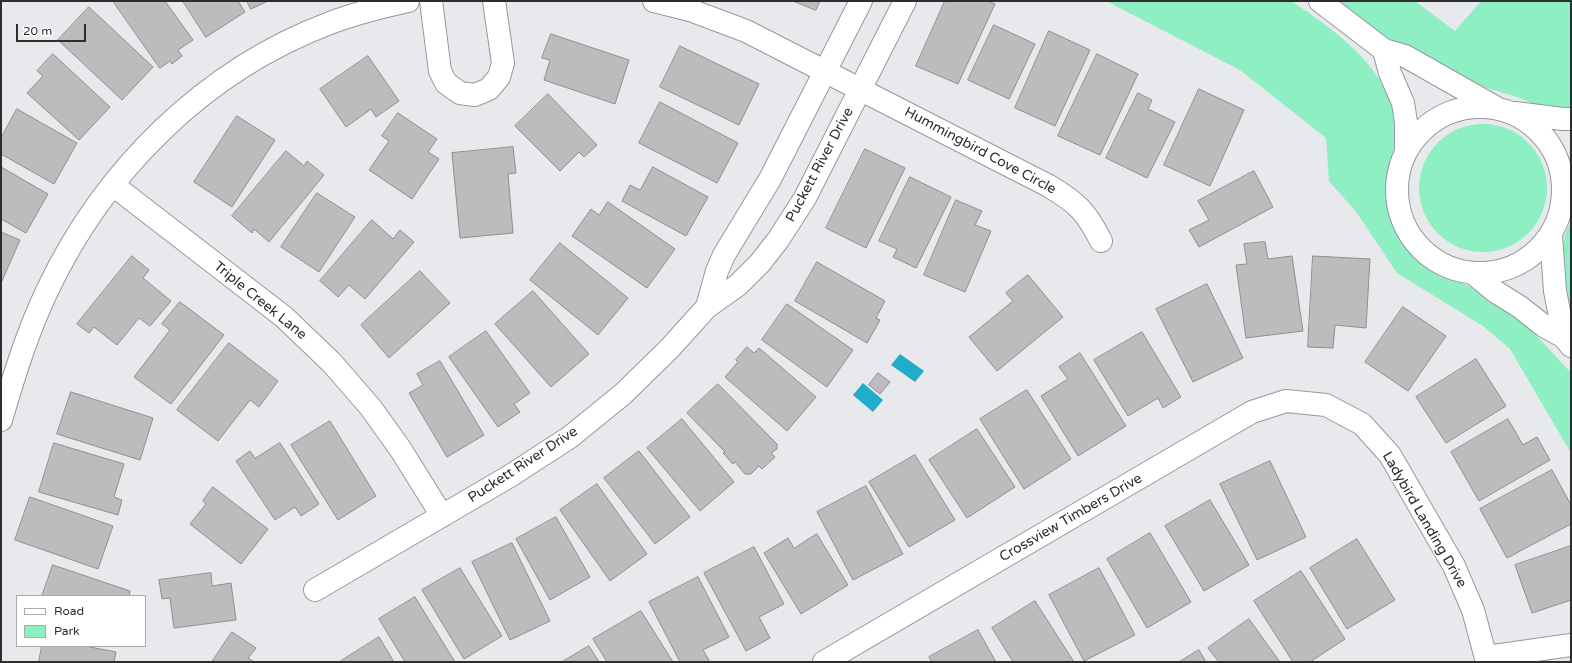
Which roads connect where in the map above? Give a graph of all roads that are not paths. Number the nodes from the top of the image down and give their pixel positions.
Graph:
1 (408, 1) edge
2 (431, 1) edge
3 (494, 1) edge
4 (654, 1) edge
5 (861, 1) edge
6 (905, 1) edge
7 (1320, 1) edge
8 (1384, 50) junction
9 (842, 80) junction
10 (1506, 111) junction
11 (1571, 119) edge
12 (1406, 150) junction
13 (113, 185) junction
14 (1567, 202) edge
15 (1551, 235) junction
16 (1101, 241) dead end
17 (1474, 274) junction
18 (707, 307) junction
19 (1568, 342) edge
20 (1326, 406) joint
21 (1, 420) edge
22 (442, 516) junction
23 (315, 590) dead end
24 (1571, 645) edge
25 (1487, 660) edge
26 (824, 662) edge

1 - 13 street
2 - 3 street
4 - 9 street, Hummingbird Cove Circle
5 - 9 street, Puckett River Drive
6 - 9 street, Puckett River Drive
7 - 8 street
8 - 10 street
8 - 12 street
9 - 16 street, Hummingbird Cove Circle
9 - 18 street, Puckett River Drive
9 - 18 street, Puckett River Drive
10 - 11 street
10 - 12 street
10 - 14 street
12 - 17 street
13 - 21 street
13 - 22 street, Triple Creek Lane
14 - 15 street
15 - 17 street
15 - 19 street
17 - 19 street
18 - 22 street, Puckett River Drive
20 - 25 street, Ladybird Landing Drive
20 - 26 street, Crossview Timbers Drive
22 - 23 street, Puckett River Drive
24 - 25 street

